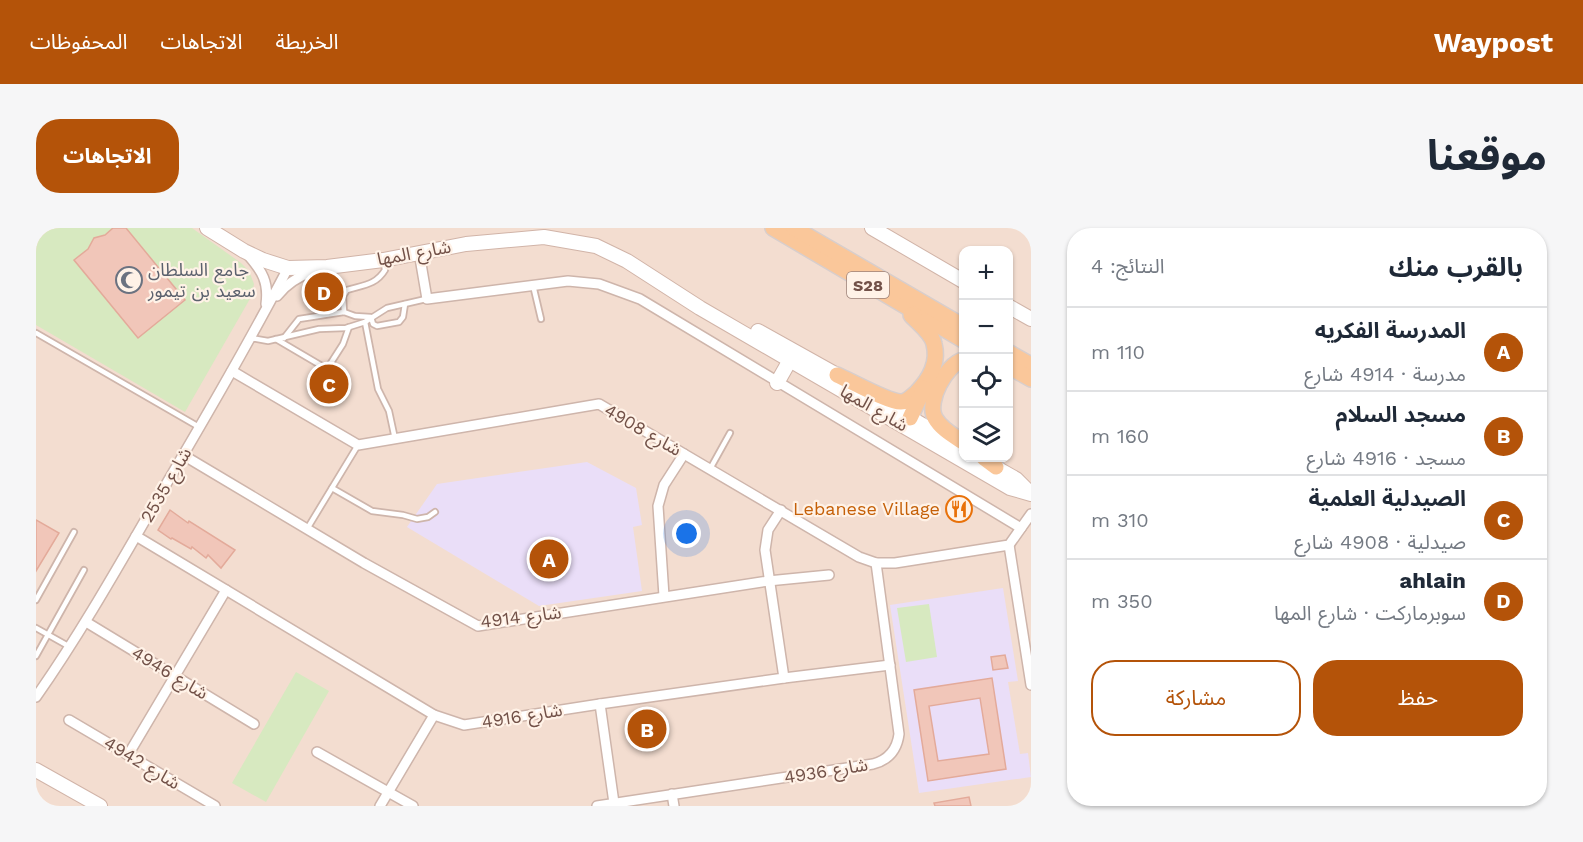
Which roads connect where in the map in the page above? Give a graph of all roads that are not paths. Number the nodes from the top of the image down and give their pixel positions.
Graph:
1 (207, 228) edge
2 (773, 228) edge
3 (794, 228) edge
4 (872, 228) edge
5 (244, 251) junction
6 (419, 252) junction
7 (383, 260) junction
8 (327, 267) junction
9 (288, 268) junction
10 (959, 279) edge
11 (657, 280) junction
12 (533, 285) junction
13 (427, 299) junction
14 (405, 304) junction
15 (901, 304) junction
16 (1013, 308) edge
17 (265, 312) junction
18 (344, 312) junction
19 (1029, 313) edge
20 (371, 317) junction
21 (541, 319) dead end
22 (365, 322) junction
23 (959, 324) edge
24 (349, 327) junction
25 (36, 333) edge
26 (251, 338) junction
27 (284, 338) junction
28 (959, 338) edge
29 (276, 339) junction
30 (1012, 354) edge
31 (790, 360) junction
32 (959, 361) edge
33 (1031, 365) edge
34 (1013, 369) edge
35 (232, 371) junction
36 (837, 375) junction
37 (1013, 377) edge
38 (1031, 379) edge
39 (777, 383) junction
40 (1031, 385) edge
41 (932, 387) junction
42 (913, 425) junction
43 (199, 427) junction
44 (730, 434) dead end
45 (395, 439) junction
46 (959, 439) edge
47 (358, 445) junction
48 (959, 447) edge
49 (684, 454) junction
50 (183, 455) junction
51 (990, 462) edge
52 (710, 469) junction
53 (332, 488) junction
54 (1031, 494) edge
55 (781, 510) junction
56 (435, 512) dead end
57 (1031, 514) edge
58 (1021, 528) junction
59 (307, 529) junction
60 (74, 532) dead end
61 (135, 536) junction
62 (1009, 545) junction
63 (876, 562) junction
64 (84, 570) dead end
65 (829, 575) dead end
66 (768, 581) junction
67 (226, 590) junction
68 (664, 596) junction
69 (36, 600) edge
70 (86, 622) junction
71 (36, 627) edge
72 (48, 635) junction
73 (1028, 643) edge
74 (70, 647) junction
75 (36, 656) edge
76 (890, 665) junction
77 (175, 676) junction
78 (784, 678) junction
79 (1031, 685) edge
80 (36, 697) edge
81 (600, 704) junction
82 (434, 715) junction
83 (69, 720) dead end
84 (254, 724) dead end
85 (317, 752) dead end
86 (128, 755) junction
87 (36, 770) edge
88 (388, 793) junction
89 (672, 794) junction
90 (614, 803) junction
91 (100, 806) edge
92 (215, 806) edge
93 (380, 806) edge
94 (413, 806) edge
95 (597, 806) edge
96 (674, 806) edge

1 - 5 street, شارع المها
2 - 15 main road, S28
3 - 23 main road, S28
4 - 10 street
5 - 9 street, شارع المها
5 - 17 street
6 - 7 street, شارع المها
6 - 11 street, شارع المها
6 - 13 street
7 - 8 street, شارع المها
7 - 18 lane
8 - 9 street, شارع المها
8 - 17 street
9 - 17 street, 2535 شارع
11 - 31 street, شارع المها
11 - 36 street, شارع المها
12 - 13 street
12 - 21 lane
12 - 39 street
13 - 14 lane
14 - 20 lane
14 - 20 lane
15 - 28 main road, S28
15 - 41 main road
16 - 19 street
17 - 26 street, 2535 شارع
18 - 20 lane
18 - 27 lane
20 - 22 lane
22 - 24 lane
22 - 45 lane
24 - 27 lane
24 - 29 lane
25 - 43 lane
26 - 29 lane
26 - 35 street, 2535 شارع
27 - 29 lane
30 - 33 main road
31 - 39 street
31 - 42 street, شارع المها
32 - 41 main road
34 - 38 main road
35 - 43 street, 2535 شارع
35 - 47 street
36 - 41 main road
36 - 42 street, شارع المها
37 - 40 main road
39 - 58 street
41 - 42 main road
41 - 46 main road
42 - 48 street, شارع المها
42 - 54 street, شارع المها
43 - 50 street, 2535 شارع
44 - 52 lane
45 - 47 street, 4908 شارع
45 - 49 street, 4908 شارع
47 - 53 lane
49 - 52 street, 4908 شارع
49 - 68 street
50 - 59 street, 4914 شارع
50 - 61 street, 2535 شارع
51 - 54 street, شارع المها
52 - 55 street, 4908 شارع
53 - 56 lane
53 - 59 lane
55 - 63 street, 4908 شارع
55 - 66 street
57 - 58 street
58 - 62 street
59 - 68 street, 4914 شارع
60 - 69 lane
61 - 67 street, 4916 شارع
61 - 70 street, 2535 شارع
62 - 63 street, 4908 شارع
62 - 73 street
63 - 76 street, 4936 شارع
64 - 72 lane
65 - 66 street, 4914 شارع
66 - 68 street, 4914 شارع
66 - 78 street
67 - 77 street
67 - 82 street, 4916 شارع
70 - 74 street, 2535 شارع
70 - 77 street, 4946 شارع
71 - 72 lane
72 - 74 lane
72 - 75 lane
73 - 79 street
74 - 80 street, 2535 شارع
76 - 78 street, 4916 شارع
76 - 89 street, 4936 شارع
77 - 84 street, 4946 شارع
77 - 86 street
78 - 81 street, 4916 شارع
81 - 82 street, 4916 شارع
81 - 90 street
82 - 88 street
83 - 86 street, 4942 شارع
85 - 88 street
86 - 92 street, 4942 شارع
87 - 91 street
88 - 93 street
88 - 94 street
89 - 90 street, 4936 شارع
89 - 96 street
90 - 95 street, 4936 شارع

